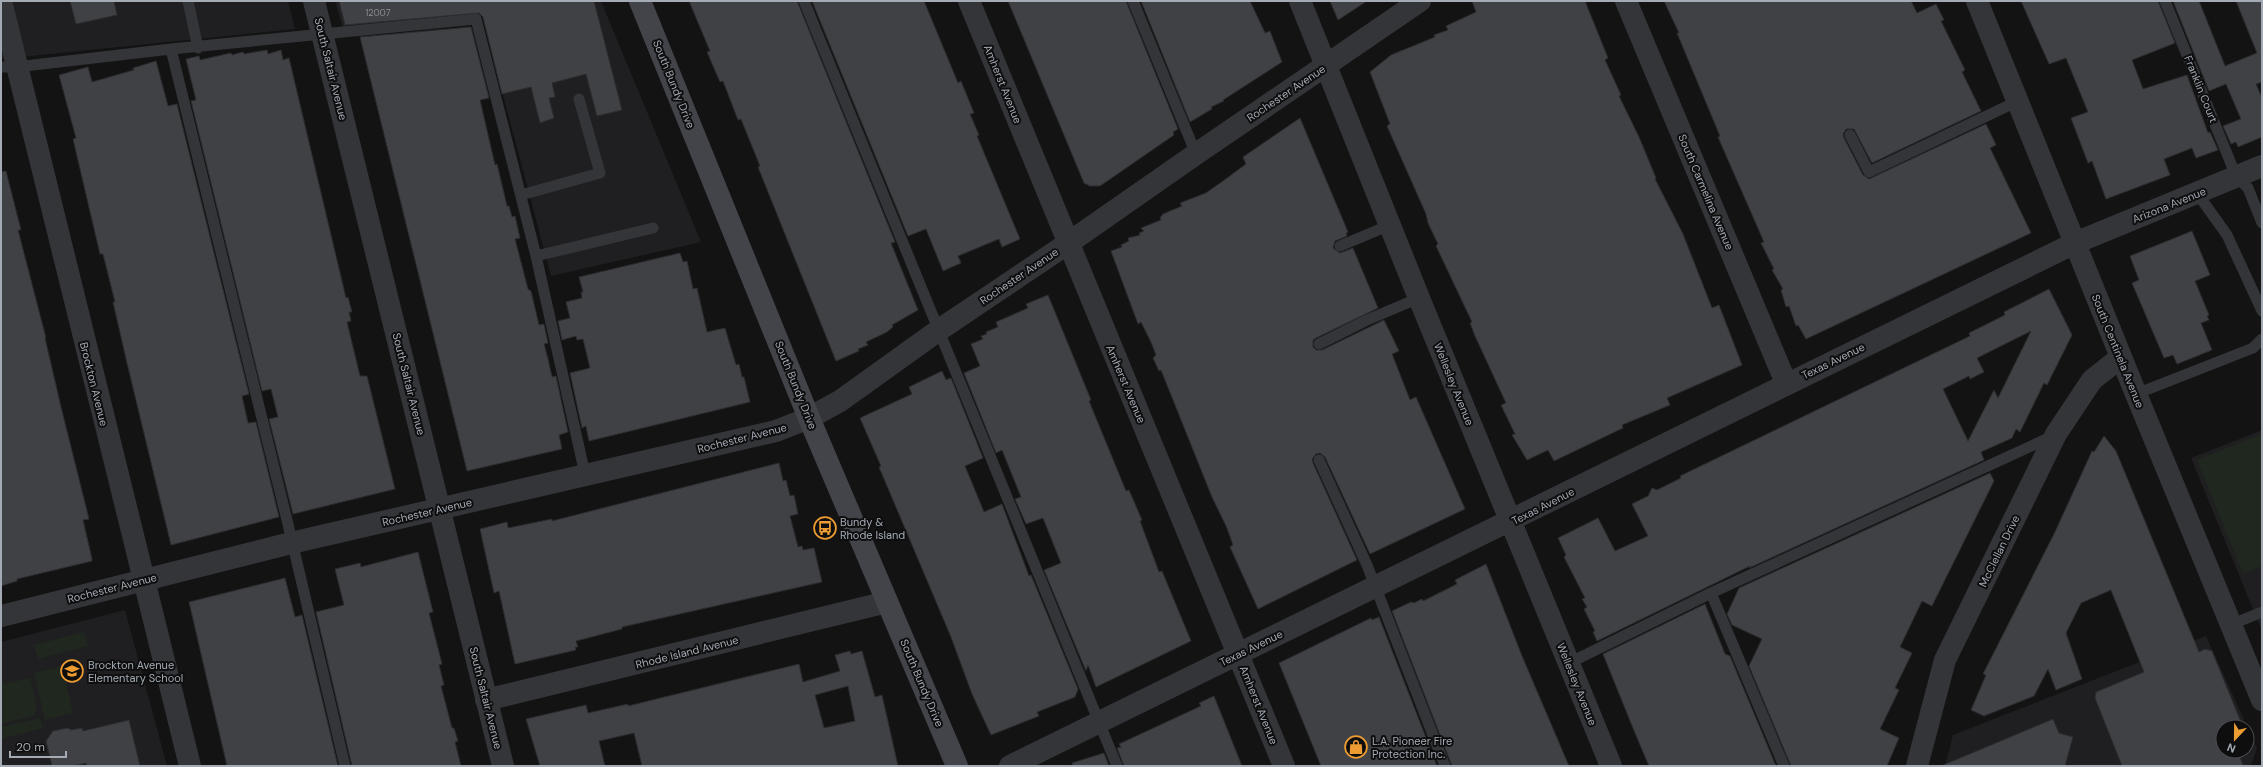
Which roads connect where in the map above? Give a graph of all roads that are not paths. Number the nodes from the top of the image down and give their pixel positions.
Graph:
1 (1, 1) edge
2 (188, 1) edge
3 (314, 1) edge
4 (640, 1) edge
5 (804, 1) edge
6 (969, 1) edge
7 (1133, 1) edge
8 (1300, 1) edge
9 (1420, 1) edge
10 (1626, 1) edge
11 (1978, 1) edge
12 (2165, 1) edge
13 (323, 34) junction
14 (198, 48) junction
15 (171, 49) junction
16 (1327, 66) junction
17 (9, 67) edge
18 (579, 99) dead end
19 (2018, 101) junction
20 (1850, 134) dead end
21 (1196, 154) junction
22 (2262, 166) edge
23 (2236, 176) junction
24 (2197, 193) junction
25 (521, 195) junction
26 (2262, 223) edge
27 (1390, 225) junction
28 (653, 228) dead end
29 (2075, 243) junction
30 (1067, 244) junction
31 (1340, 246) dead end
32 (536, 256) junction
33 (1419, 298) junction
34 (2262, 311) edge
35 (939, 330) junction
36 (2262, 339) edge
37 (1319, 344) dead end
38 (2121, 357) junction
39 (1786, 383) junction
40 (2136, 394) junction
41 (810, 418) junction
42 (2056, 434) junction
43 (1319, 460) dead end
44 (585, 474) junction
45 (440, 509) junction
46 (1510, 522) junction
47 (291, 543) junction
48 (142, 580) junction
49 (1375, 587) junction
50 (1711, 594) junction
51 (887, 602) junction
52 (2262, 612) edge
53 (1, 616) edge
54 (2230, 625) junction
55 (1239, 654) junction
56 (1569, 663) junction
57 (486, 700) junction
58 (2262, 700) edge
59 (1099, 722) junction
60 (190, 766) edge
61 (345, 766) edge
62 (503, 766) edge
63 (957, 766) edge
64 (1010, 766) edge
65 (1117, 766) edge
66 (1284, 766) edge
67 (1445, 766) edge
68 (1611, 766) edge
69 (1784, 766) edge
70 (1918, 766) edge

1 - 17 street, Brockton Avenue
2 - 14 lane
3 - 13 street, South Saltair Avenue
4 - 41 main road, South Bundy Drive
5 - 35 lane
6 - 30 street, Amherst Avenue
7 - 21 lane
8 - 16 street, Wellesley Avenue
9 - 16 street, Rochester Avenue
10 - 39 street, South Carmelina Avenue
11 - 19 street, South Centinela Avenue
12 - 23 lane, Franklin Court
13 - 14 lane
13 - 25 lane
13 - 45 street, South Saltair Avenue
14 - 15 lane
15 - 17 lane
15 - 47 lane
16 - 21 street, Rochester Avenue
16 - 27 street, Wellesley Avenue
17 - 48 street, Brockton Avenue
18 - 25 lane
19 - 20 lane
19 - 29 street, South Centinela Avenue
21 - 30 street, Rochester Avenue
22 - 23 street, Arizona Avenue
23 - 24 street, Arizona Avenue
23 - 26 lane, Franklin Court
24 - 29 street, Arizona Avenue
24 - 34 lane
25 - 32 lane
27 - 31 lane
27 - 33 street, Wellesley Avenue
28 - 32 lane
29 - 38 street, South Centinela Avenue
29 - 39 street, Texas Avenue
30 - 35 street, Rochester Avenue
30 - 55 street, Amherst Avenue
32 - 44 lane
33 - 37 lane
33 - 46 street, Wellesley Avenue
35 - 41 street, Rochester Avenue
35 - 59 lane
36 - 40 lane
38 - 40 street, South Centinela Avenue
38 - 42 street, McClellan Drive
39 - 46 street, Texas Avenue
40 - 54 street, South Centinela Avenue
41 - 44 street, Rochester Avenue
41 - 51 main road, South Bundy Drive
42 - 50 lane
42 - 70 street, McClellan Drive
43 - 49 lane
44 - 45 street, Rochester Avenue
45 - 47 street, Rochester Avenue
45 - 57 street, South Saltair Avenue
46 - 49 street, Texas Avenue
46 - 56 street, Wellesley Avenue
47 - 48 street, Rochester Avenue
47 - 61 lane
48 - 53 street, Rochester Avenue
48 - 60 street, Brockton Avenue
49 - 55 street, Texas Avenue
49 - 67 lane
50 - 56 lane
50 - 69 lane
51 - 57 street, Rhode Island Avenue
51 - 63 main road, South Bundy Drive
52 - 54 lane
54 - 58 street, South Centinela Avenue
55 - 59 street, Texas Avenue
55 - 66 street, Amherst Avenue
56 - 68 street, Wellesley Avenue
57 - 62 street, South Saltair Avenue
59 - 64 street, Texas Avenue
59 - 65 lane

